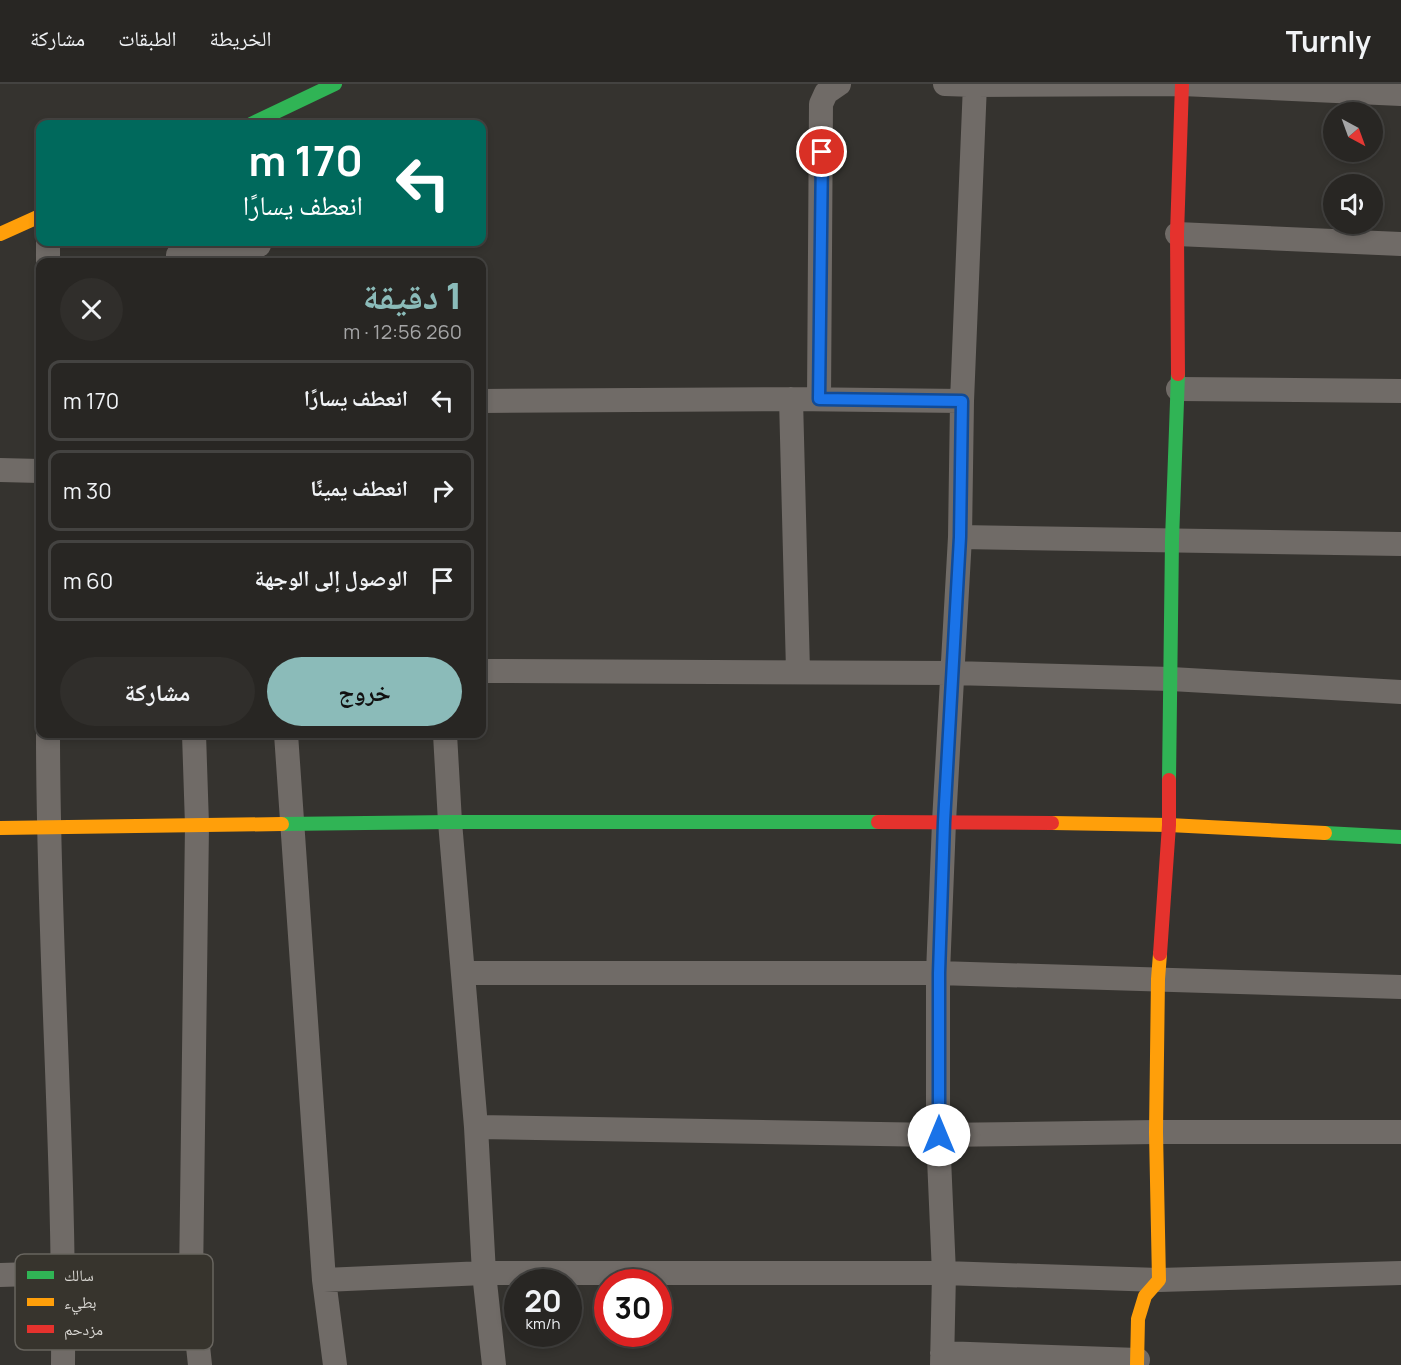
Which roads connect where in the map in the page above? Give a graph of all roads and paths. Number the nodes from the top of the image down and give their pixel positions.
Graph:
1 (335, 84) edge
2 (839, 84) edge
3 (945, 84) edge
4 (1182, 84) edge
5 (975, 85) edge
6 (1401, 94) edge
7 (263, 120) edge
8 (36, 218) edge
9 (0, 234) edge
10 (1177, 234) junction
11 (1401, 244) edge
12 (259, 250) edge
13 (177, 253) edge
14 (1178, 389) junction
15 (1401, 391) edge
16 (791, 399) junction
17 (819, 399) junction
18 (486, 401) edge
19 (962, 401) junction
20 (0, 470) edge
21 (36, 471) edge
22 (960, 537) junction
23 (1172, 540) junction
24 (1401, 544) edge
25 (486, 671) edge
26 (798, 671) junction
27 (952, 673) junction
28 (1171, 679) junction
29 (1401, 692) edge
30 (48, 738) edge
31 (194, 738) edge
32 (286, 738) edge
33 (445, 738) edge
34 (450, 822) junction
35 (944, 822) junction
36 (291, 824) junction
37 (198, 825) junction
38 (1169, 825) junction
39 (0, 828) edge
40 (48, 828) junction
41 (1401, 837) edge
42 (463, 973) junction
43 (939, 973) junction
44 (1158, 979) junction
45 (1401, 987) edge
46 (476, 1127) junction
47 (1156, 1132) junction
48 (1401, 1132) edge
49 (939, 1135) junction
50 (63, 1254) edge
51 (191, 1254) edge
52 (484, 1273) junction
53 (944, 1273) junction
54 (1401, 1273) edge
55 (0, 1275) edge
56 (15, 1275) edge
57 (1159, 1280) junction
58 (324, 1281) junction
59 (63, 1350) edge
60 (198, 1350) edge
61 (942, 1359) edge
62 (1138, 1363) edge
63 (63, 1365) edge
64 (200, 1365) edge
65 (335, 1365) edge
66 (494, 1365) edge

1 - 7 street
2 - 17 street
3 - 5 street
4 - 5 street
4 - 6 street
4 - 10 street
5 - 19 street
8 - 9 street
10 - 11 street
10 - 14 street
12 - 13 street
14 - 15 street
14 - 23 street
16 - 17 street
16 - 18 street
16 - 26 street
17 - 19 street
19 - 22 street
20 - 21 street
22 - 23 street
22 - 27 street
23 - 24 street
23 - 28 street
25 - 26 street
26 - 27 street
27 - 28 street
27 - 35 street
28 - 29 street
28 - 38 street
30 - 40 street
31 - 37 street
32 - 36 street
33 - 34 street
34 - 35 street
34 - 36 street
34 - 42 street
35 - 38 street
35 - 43 street
36 - 37 street
36 - 58 street
37 - 40 street
37 - 51 street
38 - 41 street
38 - 44 street
39 - 40 street
40 - 50 street
42 - 43 street
42 - 46 street
43 - 44 street
43 - 49 street
44 - 45 street
44 - 47 street
46 - 49 street
46 - 52 street
47 - 48 street
47 - 49 street
47 - 57 street
49 - 53 street
52 - 53 street
52 - 58 street
52 - 66 street
53 - 57 street
53 - 61 street
54 - 57 street
55 - 56 street
57 - 62 street
58 - 65 street
59 - 63 street
60 - 64 street
61 - 62 street

